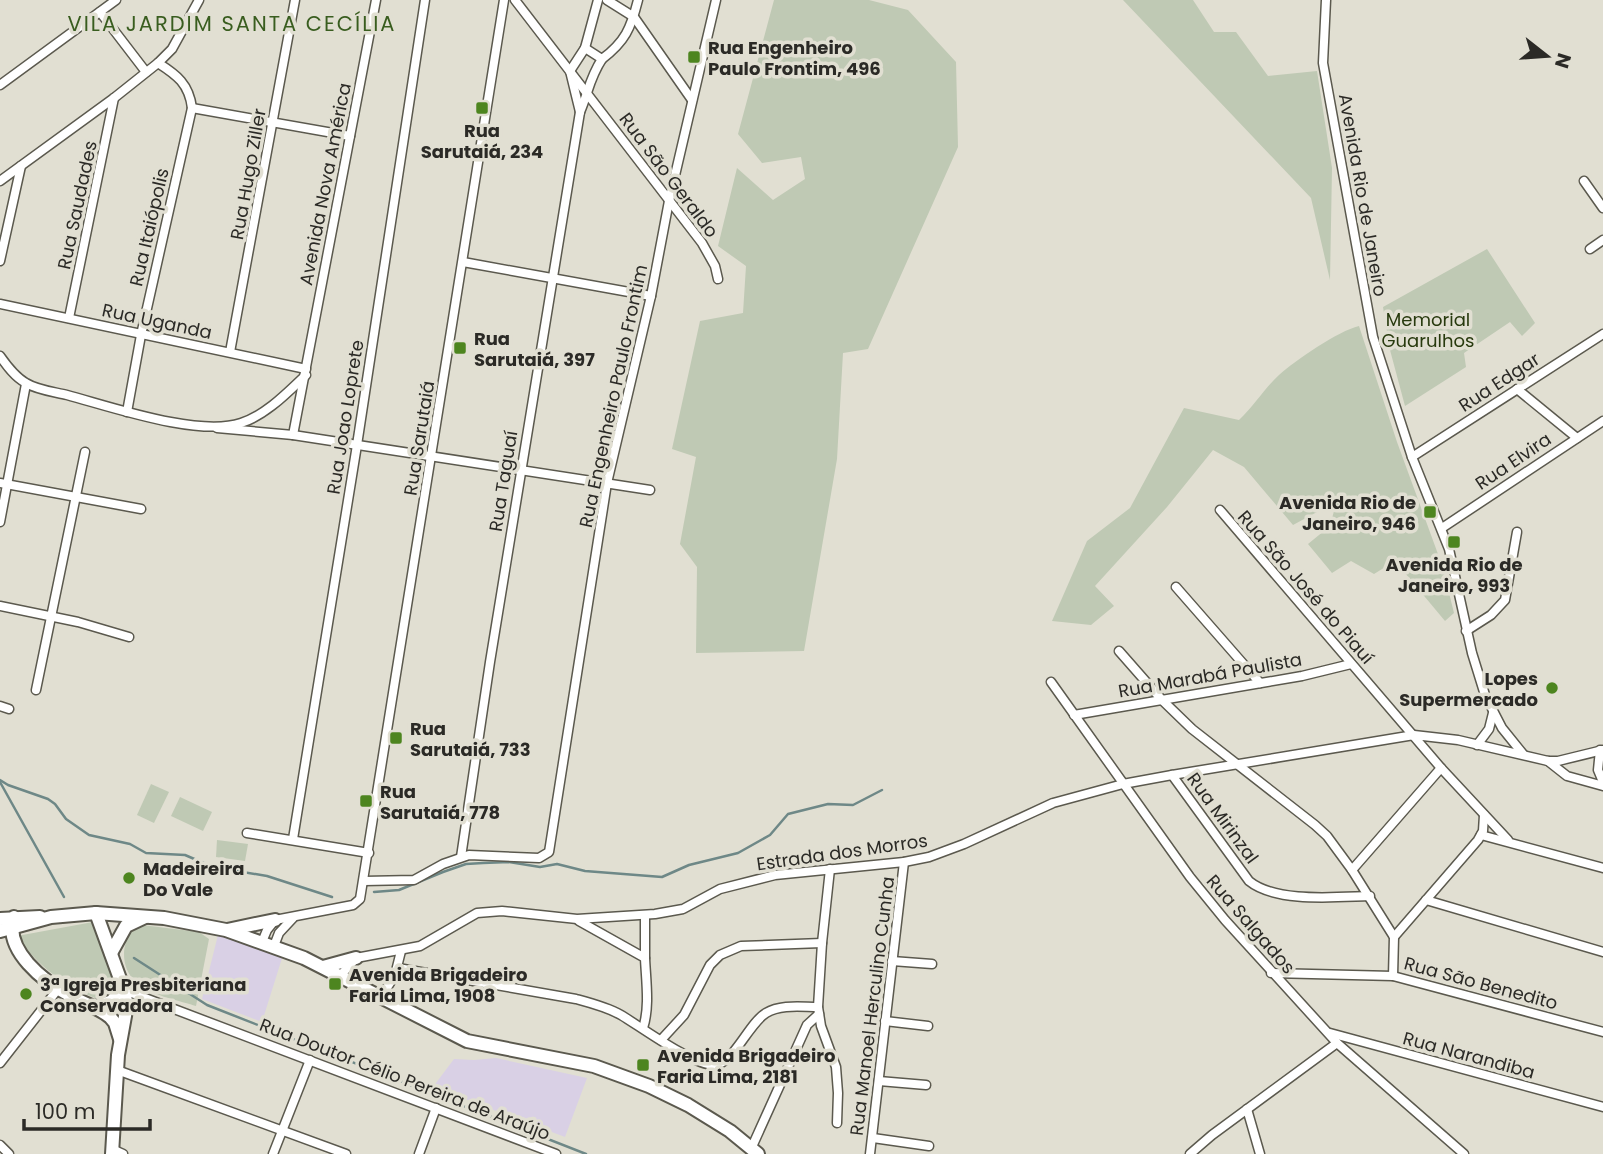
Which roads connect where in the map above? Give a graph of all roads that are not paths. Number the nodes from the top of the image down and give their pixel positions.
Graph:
1 (116, 0) edge
2 (200, 0) edge
3 (295, 0) edge
4 (376, 0) edge
5 (425, 0) edge
6 (505, 0) edge
7 (515, 0) edge
8 (597, 0) edge
9 (607, 0) edge
10 (638, 0) edge
11 (716, 0) edge
12 (1326, 0) edge
13 (100, 12) junction
14 (634, 17) junction
15 (585, 48) junction
16 (602, 59) junction
17 (158, 63) junction
18 (146, 72) junction
19 (570, 72) junction
20 (0, 85) edge
21 (588, 94) junction
22 (114, 99) junction
23 (692, 100) junction
24 (192, 108) junction
25 (580, 111) junction
26 (273, 122) junction
27 (350, 136) junction
28 (21, 166) junction
29 (0, 181) edge
30 (1584, 181) dead end
31 (669, 201) junction
32 (1603, 208) edge
33 (1603, 240) edge
34 (1590, 249) dead end
35 (0, 261) edge
36 (463, 262) junction
37 (552, 279) junction
38 (718, 279) dead end
39 (651, 296) junction
40 (0, 304) edge
41 (69, 318) junction
42 (1603, 334) edge
43 (141, 335) junction
44 (230, 352) junction
45 (0, 356) edge
46 (306, 372) junction
47 (26, 384) junction
48 (1517, 389) junction
49 (127, 412) junction
50 (1603, 421) edge
51 (218, 428) junction
52 (293, 435) junction
53 (1577, 438) junction
54 (357, 445) junction
55 (85, 452) dead end
56 (432, 456) junction
57 (1412, 457) junction
58 (521, 469) junction
59 (607, 483) junction
60 (3, 484) edge
61 (650, 490) dead end
62 (76, 498) junction
63 (141, 509) dead end
64 (1220, 510) dead end
65 (0, 522) edge
66 (1442, 528) junction
67 (1517, 532) dead end
68 (1176, 587) dead end
69 (0, 606) edge
70 (50, 616) junction
71 (1466, 631) junction
72 (129, 637) dead end
73 (1119, 651) dead end
74 (1351, 664) junction
75 (1051, 682) dead end
76 (1260, 682) junction
77 (36, 690) dead end
78 (1162, 700) junction
79 (1493, 713) junction
80 (1074, 715) junction
81 (1414, 735) junction
82 (1477, 745) junction
83 (1602, 750) edge
84 (1525, 755) junction
85 (1566, 759) junction
86 (1548, 761) junction
87 (1238, 765) junction
88 (1441, 768) junction
89 (1172, 775) junction
90 (1583, 780) junction
91 (1123, 784) junction
92 (1603, 784) edge
93 (1484, 815) junction
94 (247, 833) dead end
95 (1481, 835) junction
96 (293, 839) junction
97 (1508, 841) junction
98 (369, 853) junction
99 (461, 857) junction
100 (904, 862) junction
101 (1603, 867) edge
102 (830, 869) junction
103 (1352, 870) junction
104 (364, 881) junction
105 (1370, 896) junction
106 (1426, 901) junction
107 (96, 913) junction
108 (149, 916) junction
109 (645, 916) junction
110 (293, 918) junction
111 (0, 919) edge
112 (577, 919) junction
113 (275, 920) junction
114 (9, 926) edge
115 (226, 930) junction
116 (1394, 937) junction
117 (0, 943) edge
118 (822, 943) junction
119 (268, 944) junction
120 (401, 951) junction
121 (1603, 952) edge
122 (19, 953) junction
123 (111, 953) junction
124 (356, 958) junction
125 (645, 958) junction
126 (892, 961) junction
127 (932, 964) dead end
128 (323, 967) junction
129 (398, 968) junction
130 (1271, 973) junction
131 (1394, 975) junction
132 (340, 976) junction
133 (124, 988) junction
134 (58, 989) junction
135 (381, 998) junction
136 (96, 1007) junction
137 (819, 1010) junction
138 (885, 1021) junction
139 (928, 1026) dead end
140 (643, 1028) junction
141 (1600, 1031) edge
142 (1327, 1032) junction
143 (120, 1040) junction
144 (661, 1040) junction
145 (1337, 1043) junction
146 (310, 1060) junction
147 (0, 1063) edge
148 (117, 1070) junction
149 (879, 1081) junction
150 (926, 1085) dead end
151 (1603, 1107) edge
152 (436, 1108) junction
153 (1247, 1109) junction
154 (837, 1123) dead end
155 (282, 1129) junction
156 (873, 1138) junction
157 (0, 1145) edge
158 (929, 1146) dead end
159 (754, 1151) edge
160 (116, 1152) edge
161 (1462, 1153) edge
162 (9, 1154) edge
163 (273, 1154) edge
164 (346, 1154) edge
165 (419, 1154) edge
166 (556, 1154) edge
167 (870, 1154) edge
168 (1190, 1154) edge
169 (1260, 1154) edge
170 (1471, 1154) edge

1 - 13 street
2 - 17 street
3 - 26 street, Rua Hugo Ziller
4 - 27 street, Avenida Nova América
5 - 54 street, Rua Joao Loprete
6 - 36 street, Rua Sarutaiá
7 - 19 street, Rua São Geraldo
8 - 15 street
9 - 14 street
10 - 14 street
11 - 23 street, Rua Engenheiro Paulo Frontim
12 - 57 street, Avenida Rio de Janeiro
13 - 18 street
13 - 20 street
14 - 16 street
14 - 23 street
15 - 16 street
15 - 19 street
16 - 21 street
17 - 18 street
17 - 24 street
18 - 22 street
19 - 21 street, Rua São Geraldo
19 - 25 street, Rua Taguaí
21 - 25 street, Rua Taguaí
21 - 31 street, Rua São Geraldo
22 - 28 street
22 - 41 street, Rua Saudades
23 - 31 street, Rua Engenheiro Paulo Frontim
24 - 26 street
24 - 43 street, Rua Itaiópolis
25 - 37 street, Rua Taguaí
26 - 27 street
26 - 44 street, Rua Hugo Ziller
27 - 46 street, Avenida Nova América
28 - 29 street
28 - 35 street
30 - 32 street
31 - 38 street, Rua São Geraldo
31 - 39 street, Rua Engenheiro Paulo Frontim
33 - 34 street
36 - 37 street
36 - 56 street, Rua Sarutaiá
37 - 39 street
37 - 58 street, Rua Taguaí
39 - 59 street, Rua Engenheiro Paulo Frontim
40 - 41 street, Rua Uganda
41 - 43 street, Rua Uganda
42 - 48 street, Rua Edgar
43 - 44 street, Rua Uganda
43 - 49 street, Rua Itaiópolis
44 - 46 street, Rua Uganda
45 - 47 street
46 - 51 street
46 - 52 street, Avenida Nova América
47 - 49 street
47 - 60 street
48 - 53 street
48 - 57 street, Rua Edgar
49 - 51 street
50 - 53 street, Rua Elvira
51 - 52 street
52 - 54 street
53 - 66 street, Rua Elvira
54 - 56 street
54 - 96 street, Rua Joao Loprete
55 - 62 street
56 - 58 street
56 - 98 street, Rua Sarutaiá
57 - 66 street, Avenida Rio de Janeiro
58 - 59 street
58 - 99 street, Rua Taguaí
59 - 61 street
59 - 99 street, Rua Engenheiro Paulo Frontim
60 - 62 street
60 - 65 street
62 - 63 street
62 - 70 street
64 - 74 street, Rua São José do Piauí
66 - 71 street, Avenida Rio de Janeiro
67 - 71 street
68 - 76 street
69 - 70 street
70 - 72 street
70 - 77 street
71 - 79 street, Avenida Rio de Janeiro
73 - 78 street
74 - 76 street, Rua Marabá Paulista
74 - 81 street, Rua São José do Piauí
75 - 80 street, Rua Salgados
76 - 78 street, Rua Marabá Paulista
78 - 80 street, Rua Marabá Paulista
78 - 87 street
79 - 82 street
79 - 84 street, Avenida Rio de Janeiro
80 - 91 street, Rua Salgados
81 - 82 street, Estrada dos Morros
81 - 87 street, Estrada dos Morros
81 - 88 street, Rua São José do Piauí
82 - 84 street, Estrada dos Morros
83 - 85 street
83 - 92 street
84 - 86 street, Estrada dos Morros
85 - 86 street
85 - 90 street
86 - 90 street
87 - 89 street, Estrada dos Morros
87 - 103 street
88 - 93 street, Rua São José do Piauí
88 - 103 street
89 - 91 street, Estrada dos Morros
89 - 105 street, Rua Mirinzal
90 - 92 street
91 - 100 street, Estrada dos Morros
91 - 130 street, Rua Salgados
93 - 95 street
93 - 97 street, Rua São José do Piauí
94 - 96 street
95 - 97 street
95 - 106 street
96 - 98 street
97 - 101 street
98 - 104 street, Rua Sarutaiá
99 - 104 street
100 - 102 street, Estrada dos Morros
100 - 126 street, Rua Manoel Herculino Cunha
102 - 109 street, Estrada dos Morros
102 - 118 street
103 - 105 street
104 - 110 street
105 - 116 street
106 - 116 street
106 - 121 street
107 - 108 main road
107 - 114 main road
107 - 123 main road
108 - 115 main road
108 - 123 main road
109 - 112 street, Estrada dos Morros
109 - 125 street
110 - 113 street
110 - 119 street
111 - 114 main road
112 - 120 street, Estrada dos Morros
112 - 125 street
113 - 115 main road
113 - 119 street
114 - 122 main road
115 - 119 main road
116 - 131 street
117 - 122 main road
118 - 137 street
118 - 144 street
119 - 128 main road
120 - 124 street, Estrada dos Morros
120 - 129 street
122 - 134 main road
123 - 133 main road
124 - 128 main road
124 - 132 street
125 - 140 street
126 - 127 street
126 - 138 street, Rua Manoel Herculino Cunha
128 - 132 main road
129 - 135 street
129 - 140 street
130 - 131 street, Rua São Benedito
130 - 142 street, Rua Salgados
131 - 141 street, Rua São Benedito
132 - 135 main road
133 - 136 main road
133 - 143 main road
133 - 146 street, Rua Doutor Célio Pereira de Araújo
134 - 136 main road
134 - 147 street
135 - 159 main road
136 - 143 main road
137 - 144 street
137 - 154 street
137 - 159 street
138 - 139 street
138 - 149 street, Rua Manoel Herculino Cunha
140 - 144 street
142 - 145 street, Rua Salgados
142 - 151 street, Rua Narandiba
143 - 148 main road
145 - 153 street
145 - 161 street, Rua Salgados
146 - 152 street, Rua Doutor Célio Pereira de Araújo
146 - 155 street
148 - 155 street
148 - 160 main road
149 - 150 street
149 - 156 street, Rua Manoel Herculino Cunha
152 - 165 street
152 - 166 street, Rua Doutor Célio Pereira de Araújo
153 - 168 street
153 - 169 street
155 - 163 street
155 - 164 street
156 - 158 street
156 - 167 street, Rua Manoel Herculino Cunha
157 - 162 street
161 - 170 street

